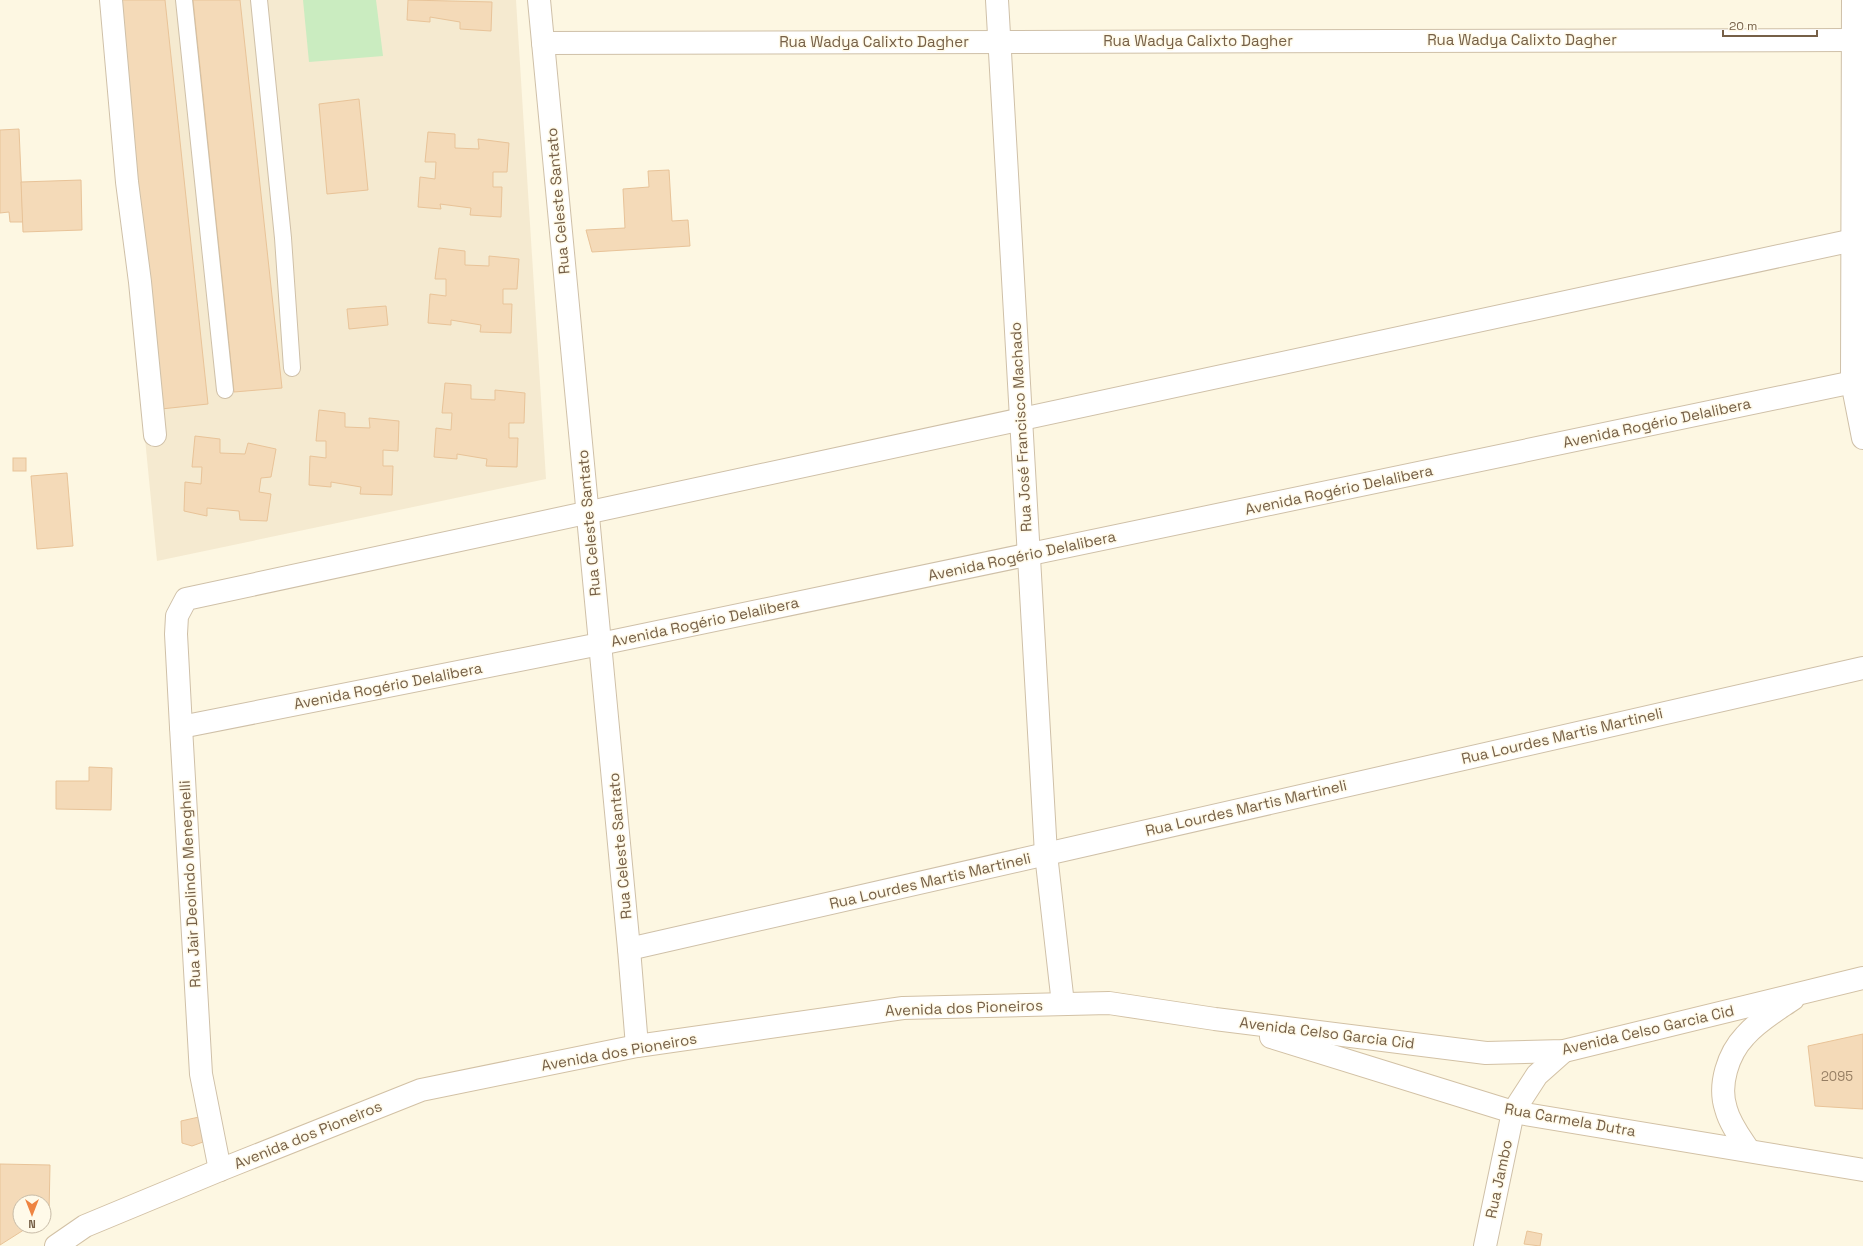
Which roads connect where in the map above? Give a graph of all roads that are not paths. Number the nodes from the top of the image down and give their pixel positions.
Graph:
1 (111, 0) edge
2 (184, 0) edge
3 (259, 0) edge
4 (539, 0) edge
5 (997, 0) edge
6 (1852, 0) edge
7 (1852, 40) junction
8 (999, 42) junction
9 (543, 43) junction
10 (1858, 239) edge
11 (292, 368) dead end
12 (1858, 381) edge
13 (225, 390) dead end
14 (1021, 419) junction
15 (155, 435) dead end
16 (1863, 438) edge
17 (588, 512) junction
18 (1028, 555) junction
19 (600, 644) junction
20 (1863, 668) edge
21 (181, 727) junction
22 (1046, 854) junction
23 (629, 949) junction
24 (1863, 978) edge
25 (1802, 992) junction
26 (1063, 1004) junction
27 (1215, 1019) junction
28 (636, 1046) junction
29 (1564, 1052) junction
30 (1513, 1112) junction
31 (1748, 1149) junction
32 (220, 1170) junction
33 (1863, 1170) edge
34 (56, 1246) edge
35 (1485, 1246) edge

1 - 15 street
2 - 13 lane
3 - 11 lane
4 - 9 street, Rua Celeste Santato
5 - 8 street, Rua José Francisco Machado
6 - 7 street
7 - 8 street, Rua Wadya Calixto Dagher
7 - 10 street
8 - 9 street, Rua Wadya Calixto Dagher
8 - 14 street, Rua José Francisco Machado
9 - 17 street, Rua Celeste Santato
10 - 12 street
10 - 14 street
12 - 16 street
12 - 18 street, Avenida Rogério Delalibera
14 - 17 street
14 - 18 street, Rua José Francisco Machado
17 - 19 street, Rua Celeste Santato
17 - 21 street, Rua Jair Deolindo Meneghelli
18 - 19 street, Avenida Rogério Delalibera
18 - 22 street, Rua José Francisco Machado
19 - 21 street, Avenida Rogério Delalibera
19 - 23 street, Rua Celeste Santato
20 - 22 street, Rua Lourdes Martis Martineli
21 - 32 street, Rua Jair Deolindo Meneghelli
22 - 23 street, Rua Lourdes Martis Martineli
22 - 26 street, Rua José Francisco Machado
23 - 28 street, Rua Celeste Santato
24 - 25 street, Avenida Celso Garcia Cid
25 - 29 street, Avenida Celso Garcia Cid
25 - 31 street
26 - 27 street, Avenida dos Pioneiros
26 - 28 street, Avenida dos Pioneiros
27 - 29 street, Avenida Celso Garcia Cid
27 - 30 street, Rua Carmela Dutra
28 - 32 street, Avenida dos Pioneiros
29 - 30 street
30 - 31 street, Rua Carmela Dutra
30 - 35 street, Rua Jambo
31 - 33 street, Rua Carmela Dutra
32 - 34 street, Avenida dos Pioneiros

